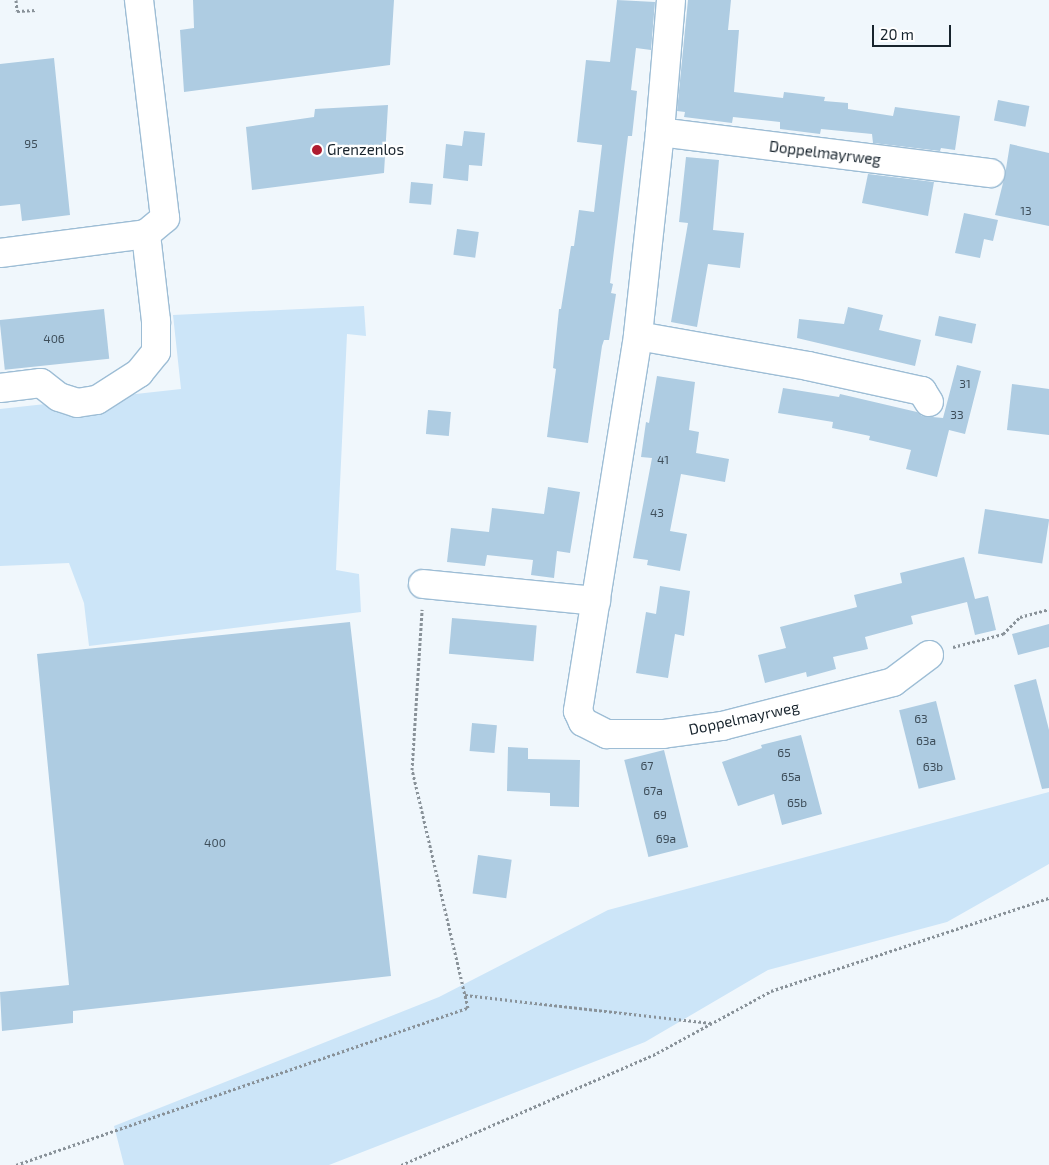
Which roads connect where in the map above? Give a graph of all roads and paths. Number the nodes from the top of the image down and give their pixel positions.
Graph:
1 (16, 0) edge
2 (139, 0) edge
3 (671, 0) edge
4 (37, 10) dead end
5 (660, 132) junction
6 (990, 174) dead end
7 (146, 234) junction
8 (0, 253) edge
9 (638, 336) junction
10 (0, 388) edge
11 (929, 402) dead end
12 (423, 584) joint
13 (596, 600) junction
14 (1049, 609) edge
15 (929, 654) joint
16 (1049, 898) edge
17 (465, 995) junction
18 (712, 1023) junction
19 (16, 1165) edge
20 (401, 1165) edge

1 - 4 path
2 - 7 street
3 - 5 street, Doppelmayrweg
5 - 6 street, Doppelmayrweg
5 - 9 street, Doppelmayrweg
7 - 8 street
7 - 10 street
9 - 11 street
9 - 13 street, Doppelmayrweg
12 - 13 street
12 - 17 path
13 - 15 street, Doppelmayrweg
14 - 15 path
16 - 18 path
17 - 18 path
17 - 19 path
18 - 20 path

